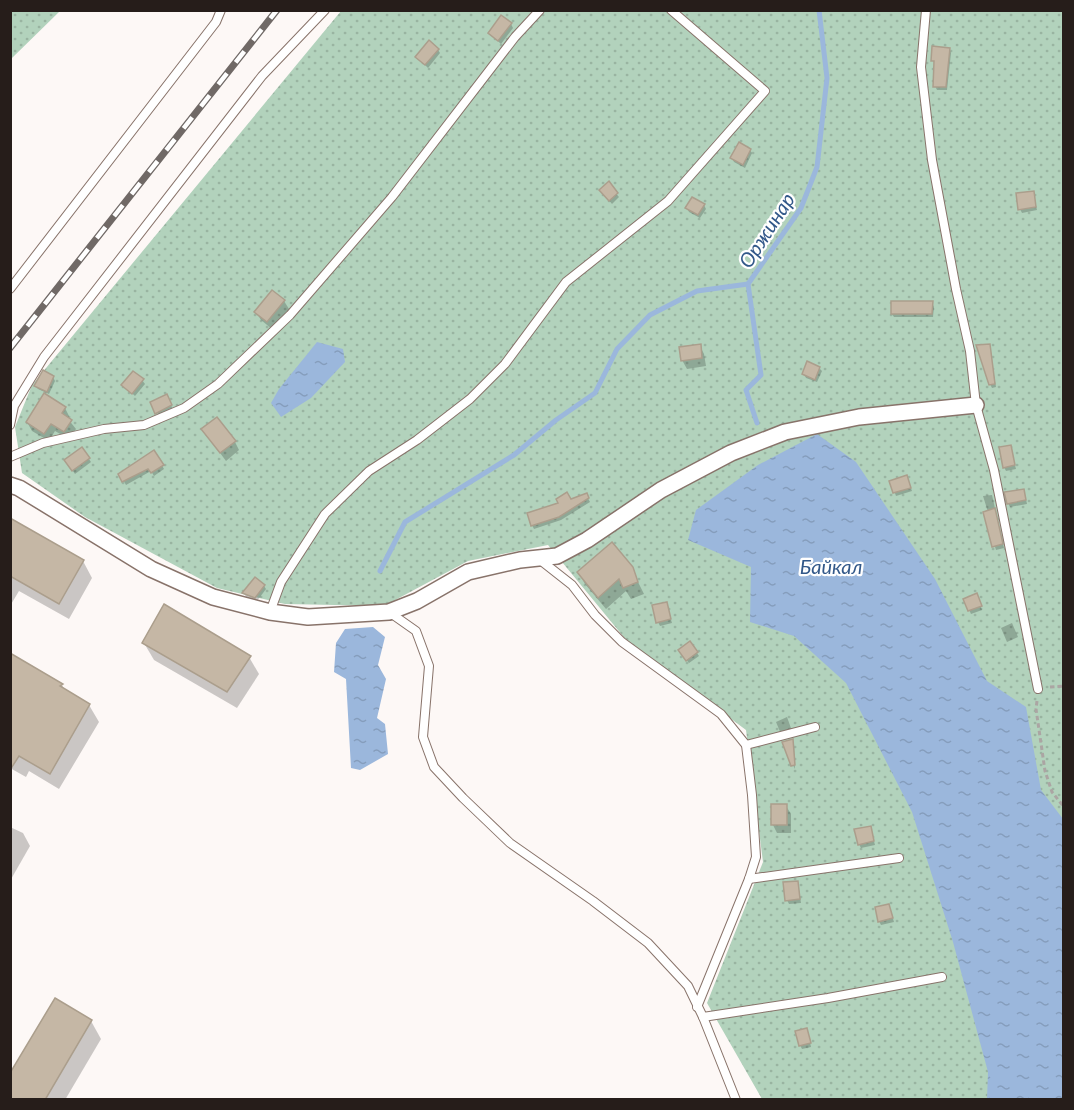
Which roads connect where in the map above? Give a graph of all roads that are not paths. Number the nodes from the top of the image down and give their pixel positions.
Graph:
1 (221, 10) edge
2 (325, 10) edge
3 (540, 10) edge
4 (672, 10) edge
5 (926, 10) edge
6 (10, 290) edge
7 (976, 405) junction
8 (10, 424) edge
9 (10, 457) edge
10 (10, 485) edge
11 (538, 558) junction
12 (270, 612) junction
13 (389, 612) junction
14 (1038, 689) road end
15 (815, 727) dead end
16 (746, 745) junction
17 (899, 858) dead end
18 (749, 879) junction
19 (942, 977) dead end
20 (697, 1007) junction
21 (703, 1017) junction
22 (736, 1100) edge

1 - 6 lane
2 - 8 lane
3 - 9 lane
4 - 12 lane
5 - 7 lane
7 - 11 street
7 - 14 lane
10 - 12 street
11 - 13 street
11 - 16 lane
12 - 13 street
13 - 20 lane
15 - 16 lane
16 - 18 lane
17 - 18 lane
18 - 20 lane
19 - 21 lane
20 - 21 lane
21 - 22 lane

